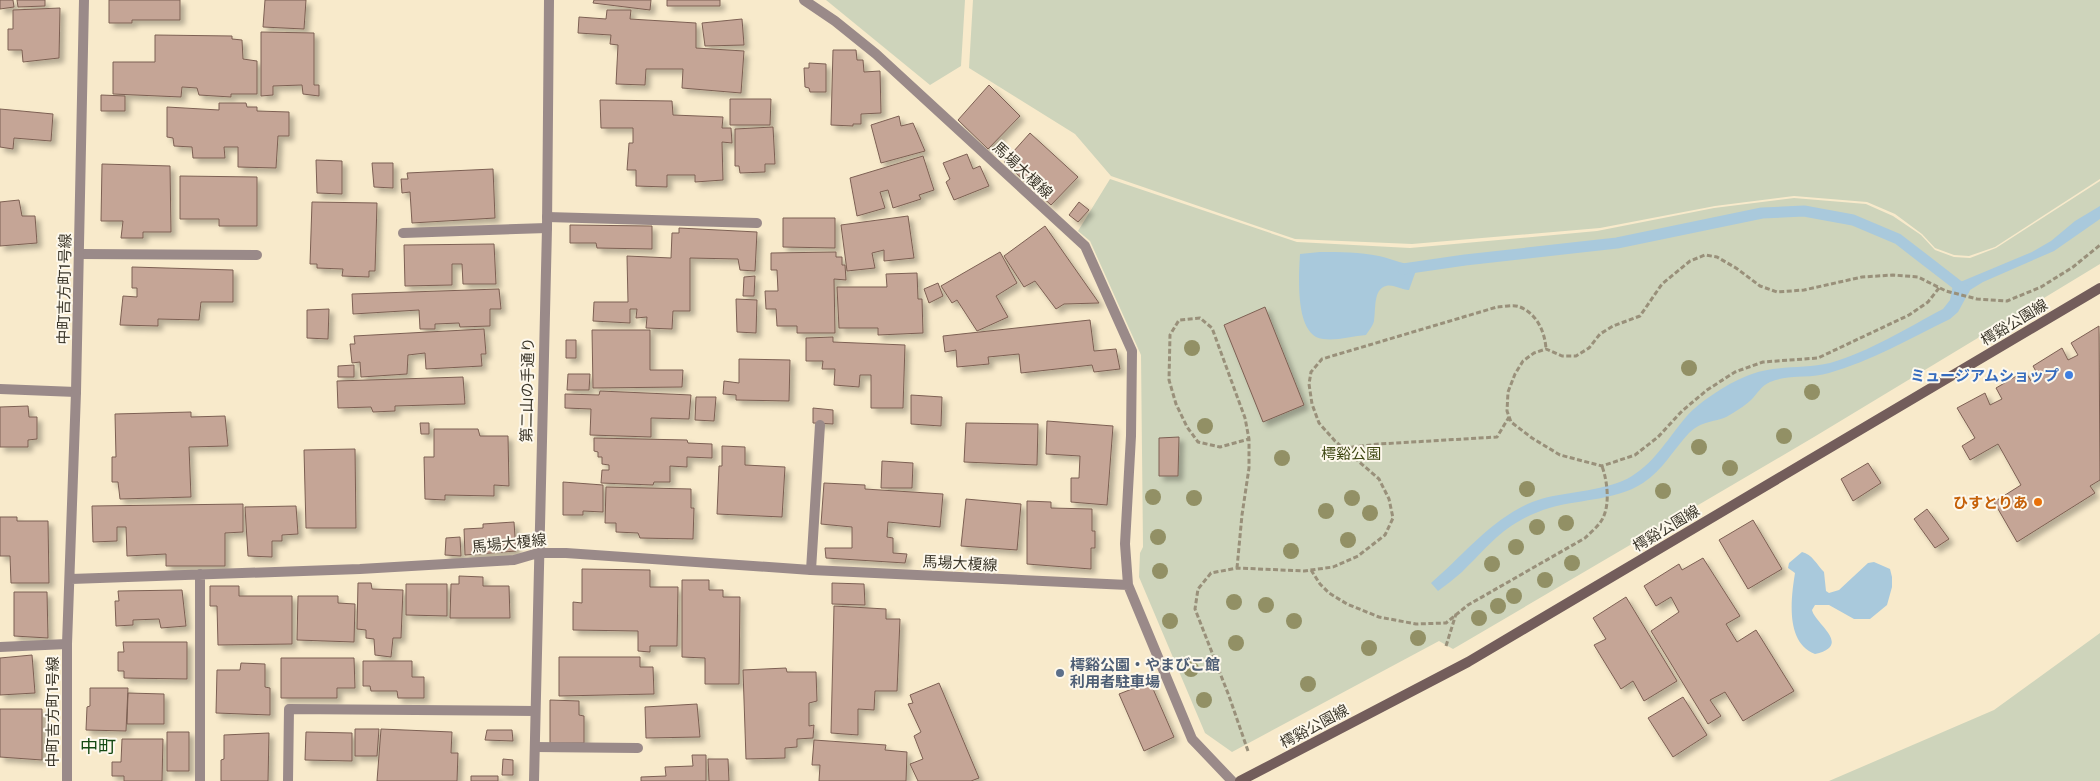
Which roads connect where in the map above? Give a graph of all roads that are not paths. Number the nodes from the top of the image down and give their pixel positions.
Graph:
1 (84, 0) edge
2 (548, 0) edge
3 (804, 0) edge
4 (547, 222) junction
5 (757, 223) dead end
6 (403, 233) dead end
7 (80, 254) junction
8 (257, 255) dead end
9 (2100, 288) edge
10 (0, 389) edge
11 (76, 392) junction
12 (820, 425) dead end
13 (538, 553) junction
14 (811, 570) junction
15 (200, 574) junction
16 (71, 579) junction
17 (1128, 585) junction
18 (68, 644) junction
19 (0, 647) edge
20 (535, 711) junction
21 (534, 748) junction
22 (638, 748) dead end
23 (66, 781) edge
24 (200, 781) edge
25 (288, 781) edge
26 (534, 781) edge
27 (1232, 781) edge
28 (1240, 781) edge

1 - 7 street, 中町吉方町1号線
2 - 4 street, 第二山の手通り
3 - 17 street, 馬場大榎線
4 - 5 street
4 - 6 street
4 - 13 street, 第二山の手通り
7 - 8 street
7 - 11 street, 中町吉方町1号線
9 - 28 main road, 樗谿公園線
10 - 11 street
11 - 16 street, 中町吉方町1号線
12 - 14 street
13 - 14 street, 馬場大榎線
13 - 15 street, 馬場大榎線
13 - 20 street, 第二山の手通り
14 - 17 street, 馬場大榎線
15 - 16 street, 馬場大榎線
15 - 24 street
16 - 18 street, 中町吉方町1号線
17 - 27 street
18 - 19 street
18 - 23 street, 中町吉方町1号線
20 - 21 street, 第二山の手通り
20 - 25 street
21 - 22 street
21 - 26 street, 第二山の手通り

